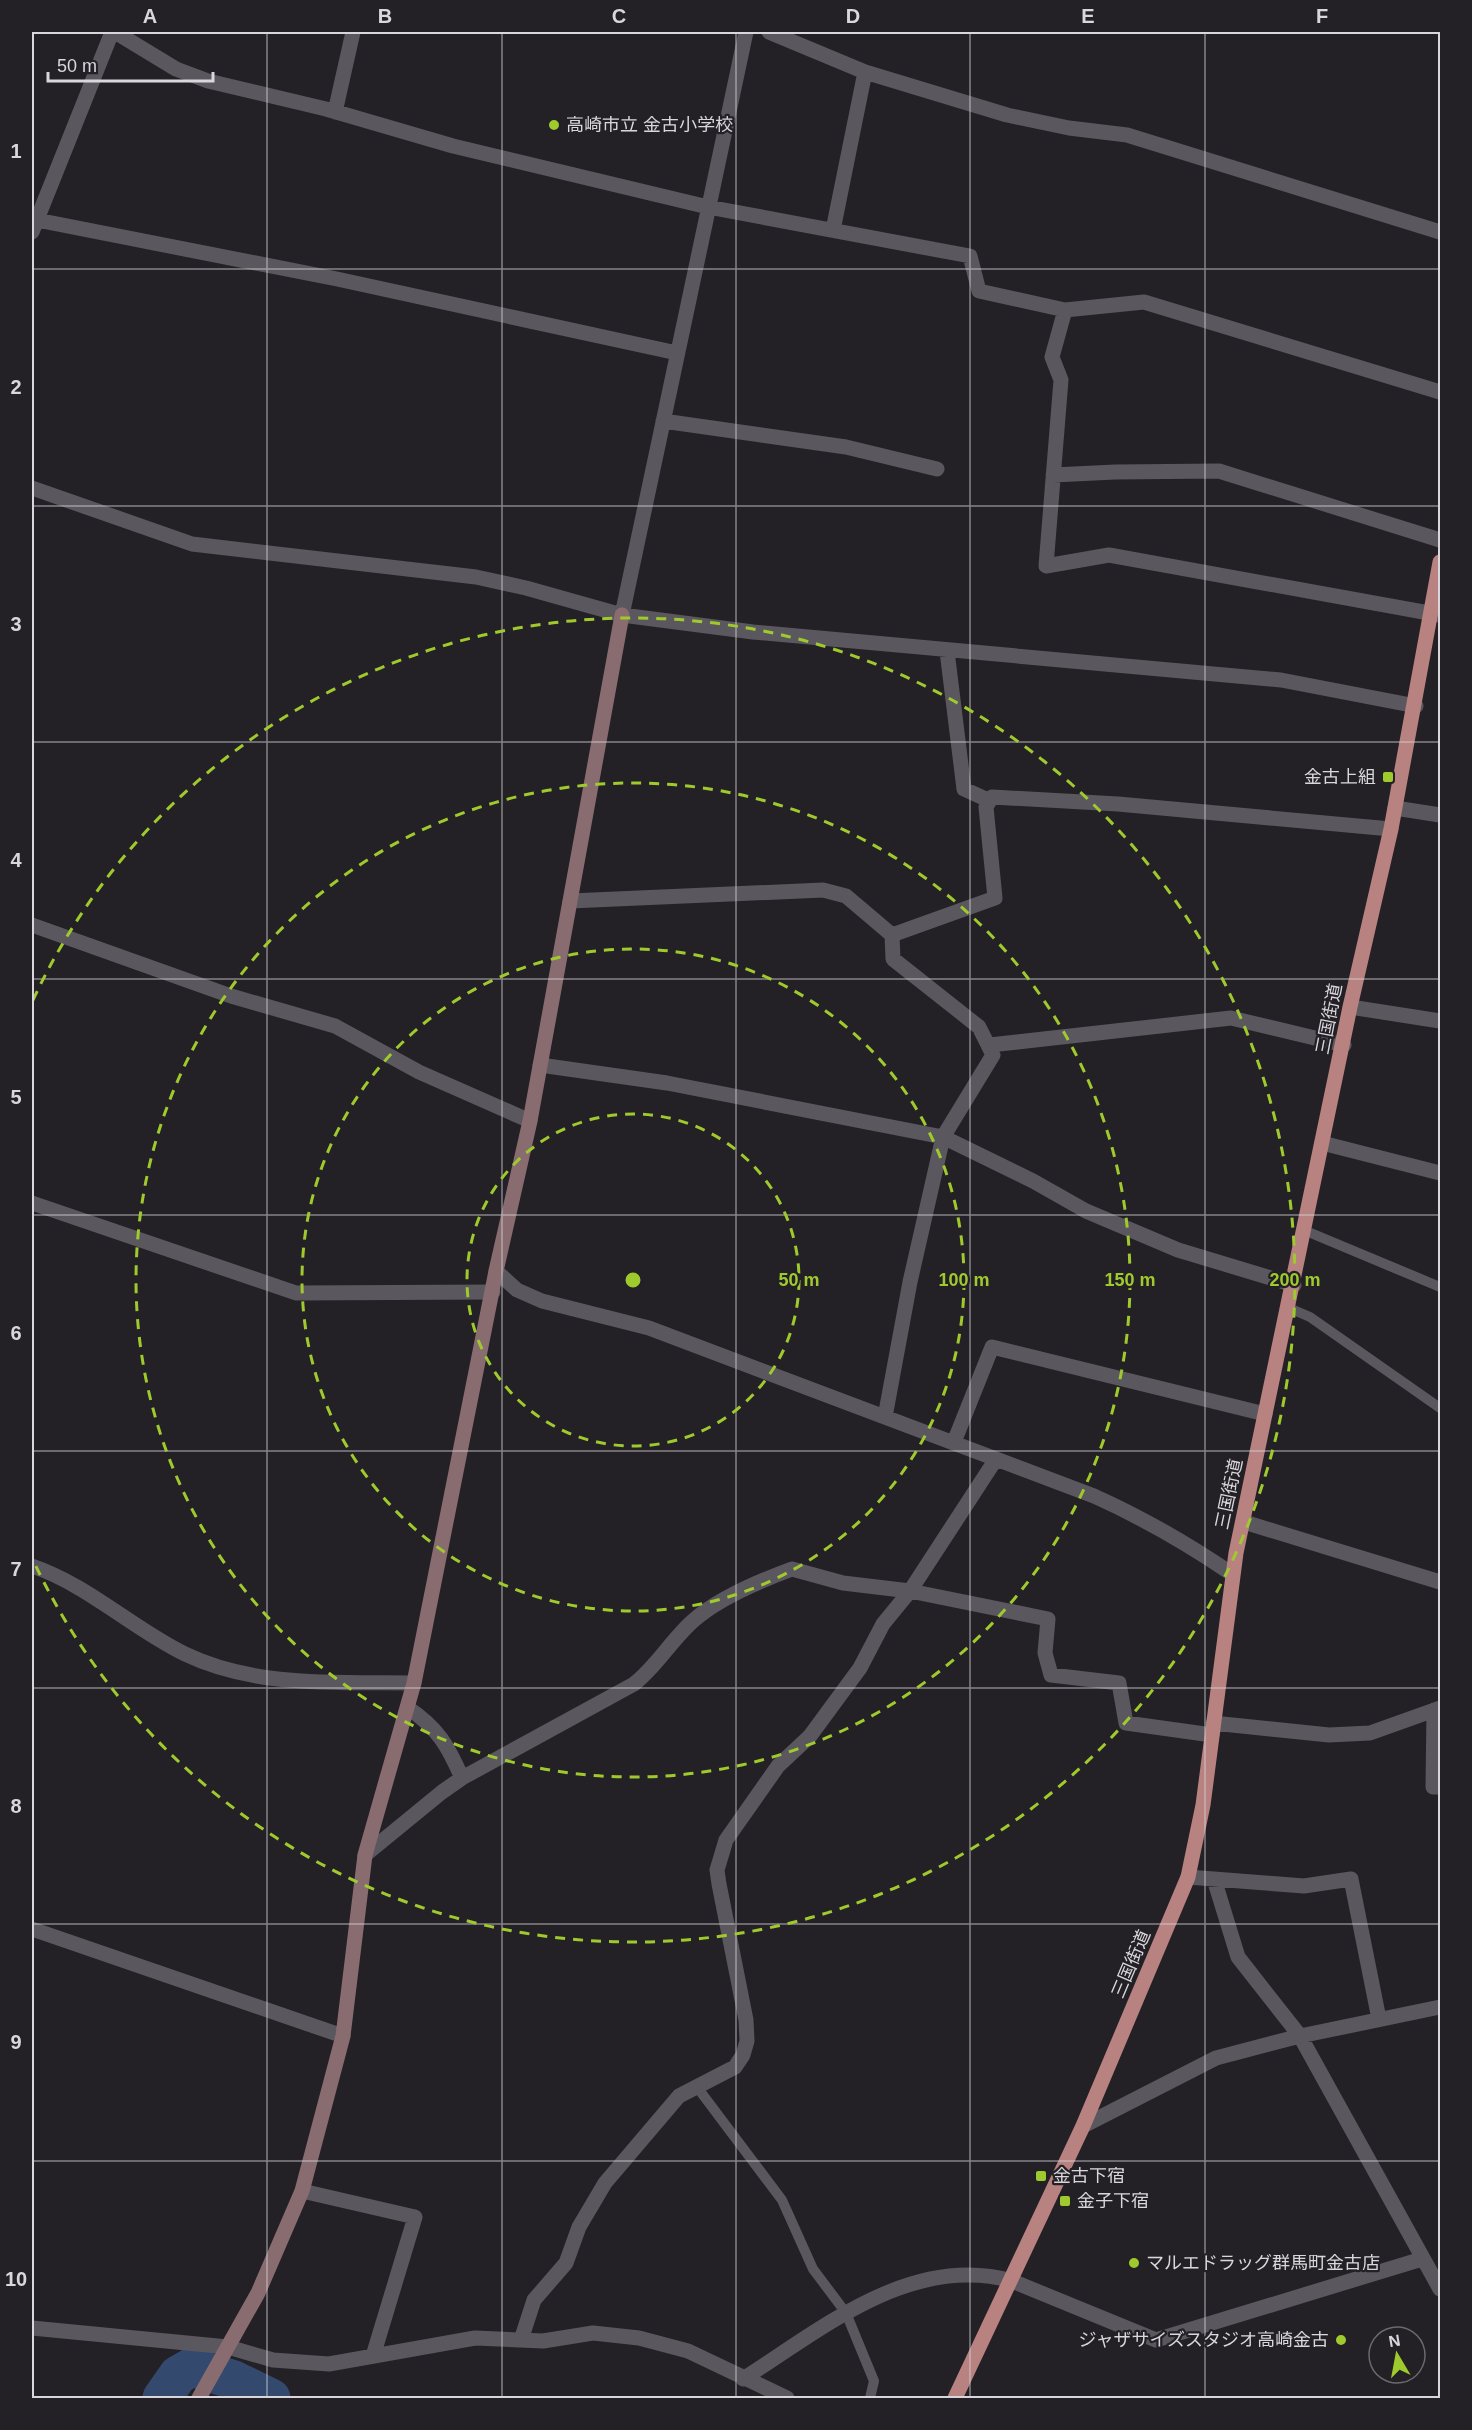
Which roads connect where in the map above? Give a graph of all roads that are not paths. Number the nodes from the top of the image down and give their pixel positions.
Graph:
1 (114, 32) edge
2 (353, 32) edge
3 (746, 32) edge
4 (769, 32) edge
5 (866, 72) junction
6 (335, 112) junction
7 (708, 207) junction
8 (33, 224) edge
9 (833, 230) junction
10 (1440, 232) edge
11 (1065, 310) junction
12 (677, 352) junction
13 (1440, 392) edge
14 (663, 421) junction
15 (937, 470) dead end
16 (1053, 476) junction
17 (32, 488) edge
18 (1440, 540) edge
19 (1440, 562) edge
20 (1436, 614) edge
21 (622, 615) junction
22 (947, 651) junction
23 (1416, 706) junction
24 (988, 800) junction
25 (1395, 808) junction
26 (1440, 815) edge
27 (1391, 829) junction
28 (570, 901) junction
29 (32, 925) edge
30 (892, 934) junction
31 (1350, 1007) junction
32 (1440, 1021) edge
33 (990, 1045) junction
34 (1344, 1045) junction
35 (540, 1065) junction
36 (530, 1121) junction
37 (943, 1137) junction
38 (1322, 1143) junction
39 (1440, 1173) edge
40 (32, 1203) edge
41 (1306, 1230) junction
42 (495, 1271) junction
43 (1294, 1285) junction
44 (1440, 1287) edge
45 (493, 1292) junction
46 (1289, 1308) junction
47 (1440, 1408) edge
48 (1265, 1414) junction
49 (885, 1417) junction
50 (954, 1442) junction
51 (996, 1458) junction
52 (1244, 1522) junction
53 (32, 1566) edge
54 (1232, 1574) junction
55 (1440, 1582) edge
56 (910, 1591) junction
57 (414, 1683) junction
58 (408, 1708) junction
59 (1437, 1709) edge
60 (1212, 1729) junction
61 (462, 1778) junction
62 (1440, 1787) edge
63 (365, 1855) junction
64 (1188, 1877) junction
65 (1214, 1879) junction
66 (32, 1929) edge
67 (1440, 2007) edge
68 (1379, 2019) junction
69 (343, 2036) junction
70 (1300, 2036) junction
71 (697, 2087) junction
72 (1083, 2126) junction
73 (302, 2192) junction
74 (1422, 2259) junction
75 (1012, 2281) junction
76 (1440, 2289) edge
77 (846, 2313) junction
78 (32, 2328) edge
79 (521, 2340) junction
80 (228, 2347) junction
81 (373, 2356) junction
82 (743, 2379) junction
83 (199, 2398) edge
84 (786, 2398) edge
85 (870, 2398) edge
86 (955, 2398) edge

1 - 6 street
1 - 8 street
2 - 6 street
3 - 7 street
4 - 5 street
5 - 9 street
5 - 10 street
6 - 7 street
7 - 9 street
7 - 12 street
8 - 12 street
9 - 11 street
11 - 13 street
11 - 16 street
12 - 14 street
14 - 15 street
14 - 21 street
16 - 18 street
16 - 20 street
17 - 21 street
19 - 20 main road, 三国街道
20 - 23 main road, 三国街道
21 - 22 street
21 - 28 street
22 - 23 street
22 - 24 street
23 - 25 main road, 三国街道
24 - 27 street
24 - 30 street
25 - 26 street
25 - 27 main road, 三国街道
27 - 31 main road, 三国街道
28 - 30 street
28 - 35 street
29 - 36 street
30 - 33 street
31 - 32 street
31 - 34 main road, 三国街道
33 - 34 street
33 - 37 street
34 - 38 main road, 三国街道
35 - 36 street
35 - 37 street
36 - 42 street
37 - 43 street
37 - 49 street
38 - 39 street
38 - 41 main road, 三国街道
40 - 45 street
41 - 43 main road, 三国街道
41 - 44 lane
42 - 45 street
42 - 49 street
43 - 46 main road, 三国街道
45 - 57 street
46 - 47 lane
46 - 48 main road, 三国街道
48 - 50 street
48 - 52 main road, 三国街道
49 - 50 street
50 - 51 street
51 - 54 street
51 - 56 street
52 - 54 main road, 三国街道
52 - 55 street
53 - 57 street
54 - 60 main road, 三国街道
56 - 60 street
56 - 61 street
56 - 71 street
57 - 58 street
58 - 61 street
58 - 63 street
59 - 60 street
59 - 62 street
60 - 64 main road, 三国街道
61 - 63 street
63 - 69 street
64 - 65 street
64 - 72 main road, 三国街道
65 - 68 street
65 - 70 street
66 - 69 street
67 - 68 street
68 - 70 street
69 - 73 street
70 - 72 street
70 - 74 street
71 - 77 lane
71 - 79 street
72 - 75 main road, 三国街道
73 - 80 street
73 - 81 street
74 - 75 street
74 - 76 street
75 - 77 street
75 - 86 main road, 三国街道
77 - 82 street
77 - 85 lane
78 - 80 street
79 - 81 street
79 - 82 street
80 - 81 street
80 - 83 street
82 - 84 street

